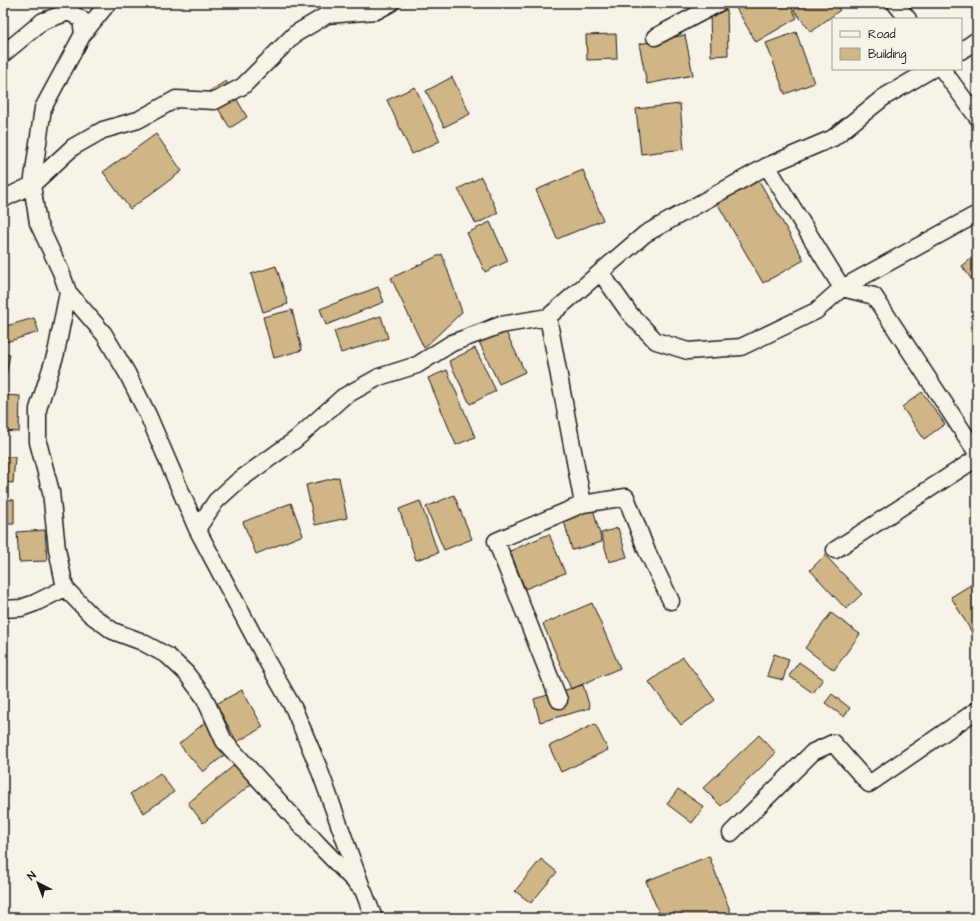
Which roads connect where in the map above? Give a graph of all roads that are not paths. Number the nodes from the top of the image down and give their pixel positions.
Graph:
1 (108, 3) edge
2 (391, 3) edge
3 (719, 3) edge
4 (895, 3) edge
5 (907, 18) edge
6 (83, 34) junction
7 (655, 37) dead end
8 (977, 40) edge
9 (962, 50) edge
10 (3, 54) edge
11 (930, 70) edge
12 (943, 70) edge
13 (977, 117) edge
14 (768, 166) junction
15 (32, 185) junction
16 (3, 199) edge
17 (977, 214) edge
18 (601, 273) junction
19 (842, 288) junction
20 (68, 292) junction
21 (548, 317) junction
22 (977, 453) edge
23 (977, 458) edge
24 (583, 504) junction
25 (197, 528) junction
26 (835, 550) dead end
27 (65, 588) junction
28 (671, 601) dead end
29 (3, 609) edge
30 (560, 700) dead end
31 (977, 710) edge
32 (731, 833) dead end
33 (363, 890) junction
34 (374, 918) edge

1 - 6 street
2 - 15 street
3 - 7 street
4 - 5 street
6 - 10 street
6 - 15 street
8 - 9 street
11 - 14 street
12 - 13 street
14 - 18 street
14 - 19 street
15 - 16 street
15 - 20 street
17 - 19 street
18 - 19 street
18 - 21 street
19 - 22 street
20 - 25 street
20 - 27 street
21 - 24 street
21 - 25 street
23 - 26 street
24 - 28 street
24 - 30 street
25 - 33 street
27 - 29 street
27 - 33 street
31 - 32 street
33 - 34 street

